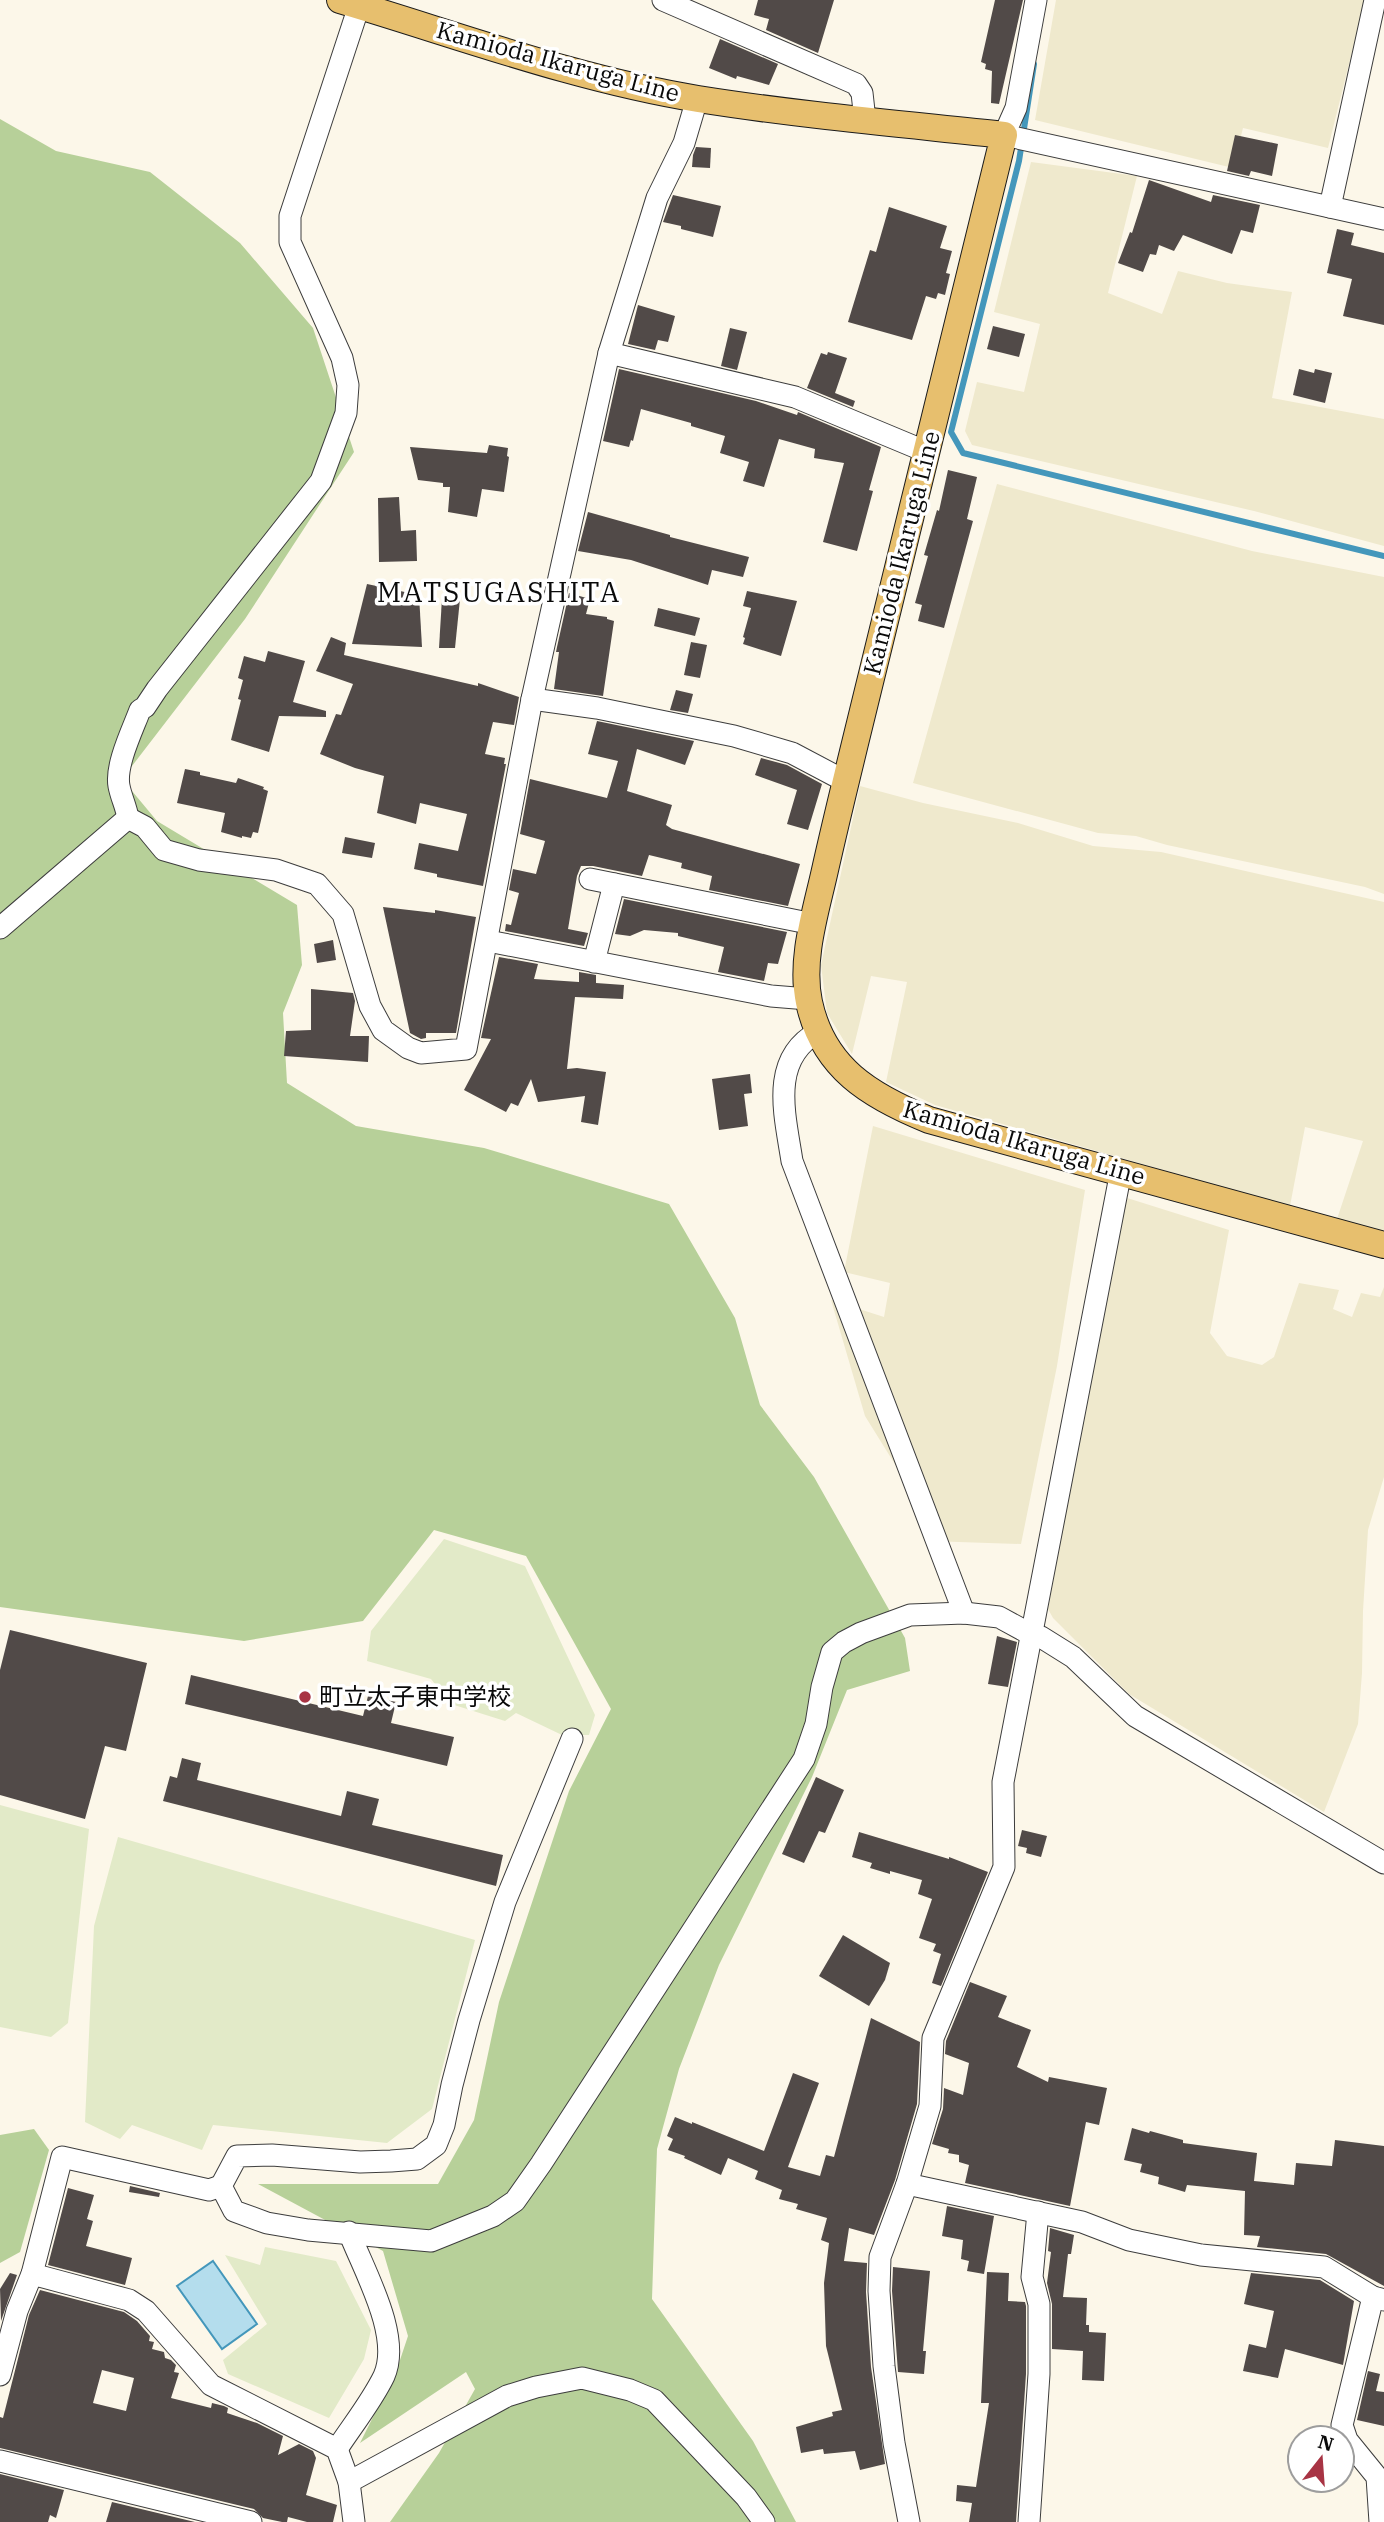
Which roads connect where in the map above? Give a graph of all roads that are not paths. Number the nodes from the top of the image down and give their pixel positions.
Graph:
1 (663, 0) edge
2 (1036, 0) edge
3 (1375, 0) edge
4 (353, 2) edge
5 (697, 99) junction
6 (865, 120) junction
7 (1004, 135) junction
8 (1330, 207) junction
9 (1384, 219) edge
10 (609, 353) junction
11 (927, 452) junction
12 (532, 699) junction
13 (845, 780) junction
14 (128, 818) junction
15 (590, 879) dead end
16 (614, 884) junction
17 (813, 924) junction
18 (0, 929) edge
19 (488, 941) junction
20 (594, 962) junction
21 (808, 999) junction
22 (818, 1032) junction
23 (1121, 1171) junction
24 (1384, 1245) edge
25 (964, 1612) junction
26 (1031, 1635) junction
27 (572, 1740) dead end
28 (1384, 1863) edge
29 (907, 2184) junction
30 (221, 2186) junction
31 (1038, 2212) junction
32 (349, 2232) junction
33 (32, 2274) junction
34 (1378, 2299) edge
35 (1, 2367) edge
36 (337, 2449) junction
37 (0, 2461) edge
38 (349, 2482) junction
39 (251, 2522) edge
40 (354, 2522) edge
41 (764, 2522) edge
42 (909, 2522) edge
43 (1029, 2522) edge
44 (1380, 2522) edge

1 - 6 street
2 - 7 street
3 - 8 street
4 - 5 main road, Kamioda Ikaruga Line
4 - 14 street
5 - 6 main road, Kamioda Ikaruga Line
5 - 10 street
6 - 7 main road, Kamioda Ikaruga Line
7 - 8 street
7 - 11 main road, Kamioda Ikaruga Line
8 - 9 street
10 - 11 street
10 - 12 street
11 - 13 main road, Kamioda Ikaruga Line
12 - 13 street
12 - 19 street
13 - 17 main road, Kamioda Ikaruga Line
14 - 18 street
14 - 19 street
15 - 16 street
16 - 17 street
16 - 20 street
17 - 21 main road, Kamioda Ikaruga Line
19 - 20 street
20 - 21 street
21 - 22 main road, Kamioda Ikaruga Line
22 - 23 main road, Kamioda Ikaruga Line
22 - 25 street
23 - 24 main road, Kamioda Ikaruga Line
23 - 26 street
25 - 26 street
25 - 32 street
26 - 28 street
26 - 29 street
27 - 30 street
29 - 31 street
29 - 42 street
30 - 32 street
30 - 33 street
31 - 34 street
31 - 43 street
32 - 36 street
33 - 35 street
33 - 36 street
34 - 44 street
36 - 38 street
37 - 39 street
38 - 40 street
38 - 41 street

